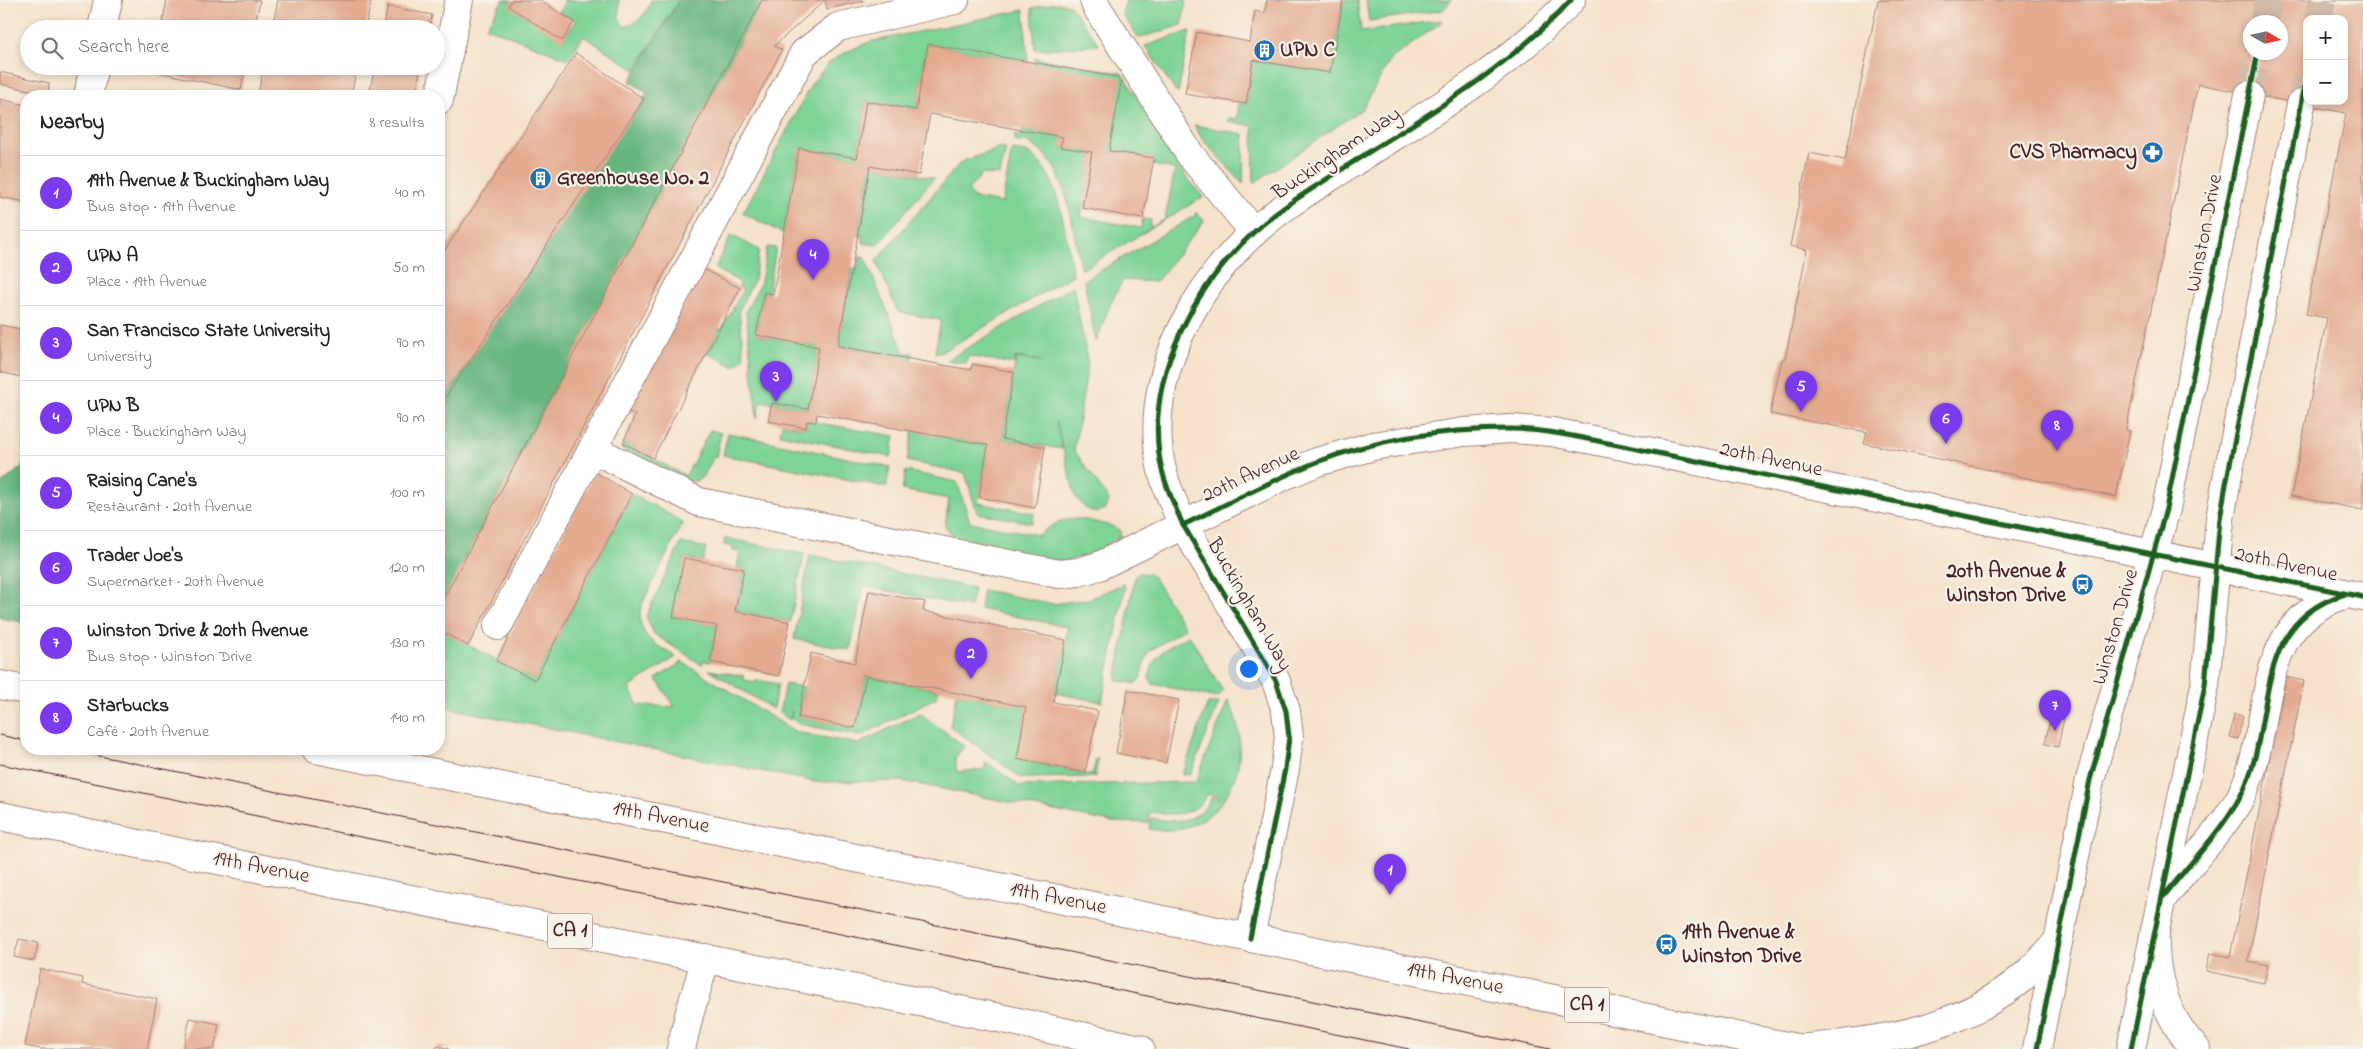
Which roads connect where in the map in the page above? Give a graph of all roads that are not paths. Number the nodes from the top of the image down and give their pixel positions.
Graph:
1 (108, 0) edge
2 (459, 0) edge
3 (956, 0) edge
4 (1094, 0) edge
5 (1571, 0) edge
6 (104, 20) edge
7 (445, 70) edge
8 (92, 75) edge
9 (444, 75) edge
10 (89, 90) edge
11 (441, 90) edge
12 (2249, 95) tunnel mouth
13 (2301, 104) tunnel mouth
14 (1254, 232) junction
15 (593, 449) junction
16 (1183, 525) junction
17 (2154, 554) junction
18 (2216, 567) junction
19 (2355, 595) edge
20 (498, 626) dead end
21 (0, 685) edge
22 (20, 689) edge
23 (346, 755) edge
24 (0, 816) edge
25 (2162, 898) junction
26 (2155, 930) junction
27 (1250, 938) junction
28 (2056, 943) junction
29 (706, 958) junction
30 (681, 1049) edge
31 (1140, 1049) edge
32 (1800, 1049) edge
33 (2037, 1049) edge
34 (2131, 1049) edge
35 (2196, 1049) edge

1 - 6 main road
2 - 7 main road
3 - 15 main road
4 - 14 main road
5 - 14 main road, Buckingham Way
8 - 10 main road
9 - 11 main road
12 - 17 main road, Winston Drive
13 - 18 main road
14 - 16 main road, Buckingham Way
15 - 16 main road, 20th Avenue
15 - 20 main road
16 - 17 main road, 20th Avenue
16 - 27 main road, Buckingham Way
17 - 18 main road, 20th Avenue
17 - 28 main road, Winston Drive
18 - 19 main road, 20th Avenue
18 - 25 main road
19 - 25 main road
21 - 22 main road
23 - 27 main road, 19th Avenue / CA 1
24 - 29 main road, 19th Avenue / CA 1
25 - 26 main road
26 - 34 main road
26 - 35 main road
27 - 32 main road, 19th Avenue / CA 1
28 - 32 main road, 19th Avenue
28 - 33 main road, Winston Drive
29 - 30 main road
29 - 31 main road, 19th Avenue / CA 1

